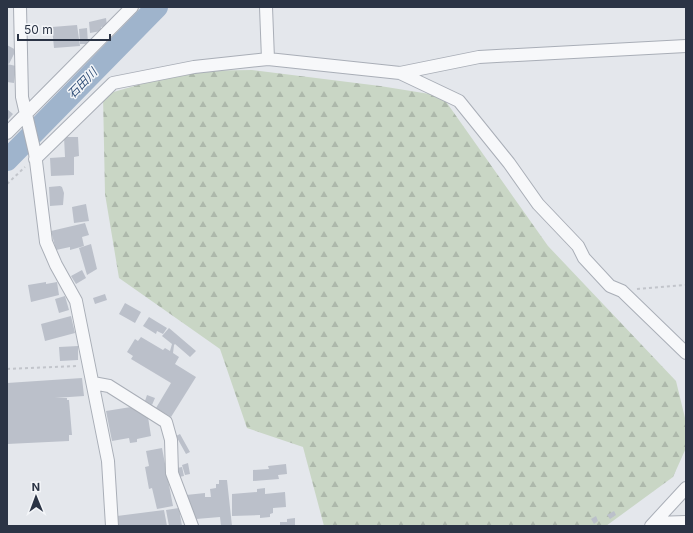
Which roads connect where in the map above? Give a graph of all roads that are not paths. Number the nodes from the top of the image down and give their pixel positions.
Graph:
1 (20, 7) edge
2 (132, 7) edge
3 (266, 7) edge
4 (686, 46) edge
5 (268, 59) junction
6 (400, 73) junction
7 (28, 118) junction
8 (7, 134) edge
9 (35, 156) junction
10 (686, 353) edge
11 (93, 383) junction
12 (686, 488) edge
13 (686, 522) edge
14 (653, 525) edge
15 (112, 526) edge
16 (192, 526) edge

1 - 7 street
2 - 7 street
3 - 5 street
4 - 6 street
5 - 6 street
5 - 9 street
6 - 10 street
7 - 8 street
7 - 9 street
9 - 11 street
11 - 15 street
11 - 16 street
12 - 14 street
13 - 14 street

